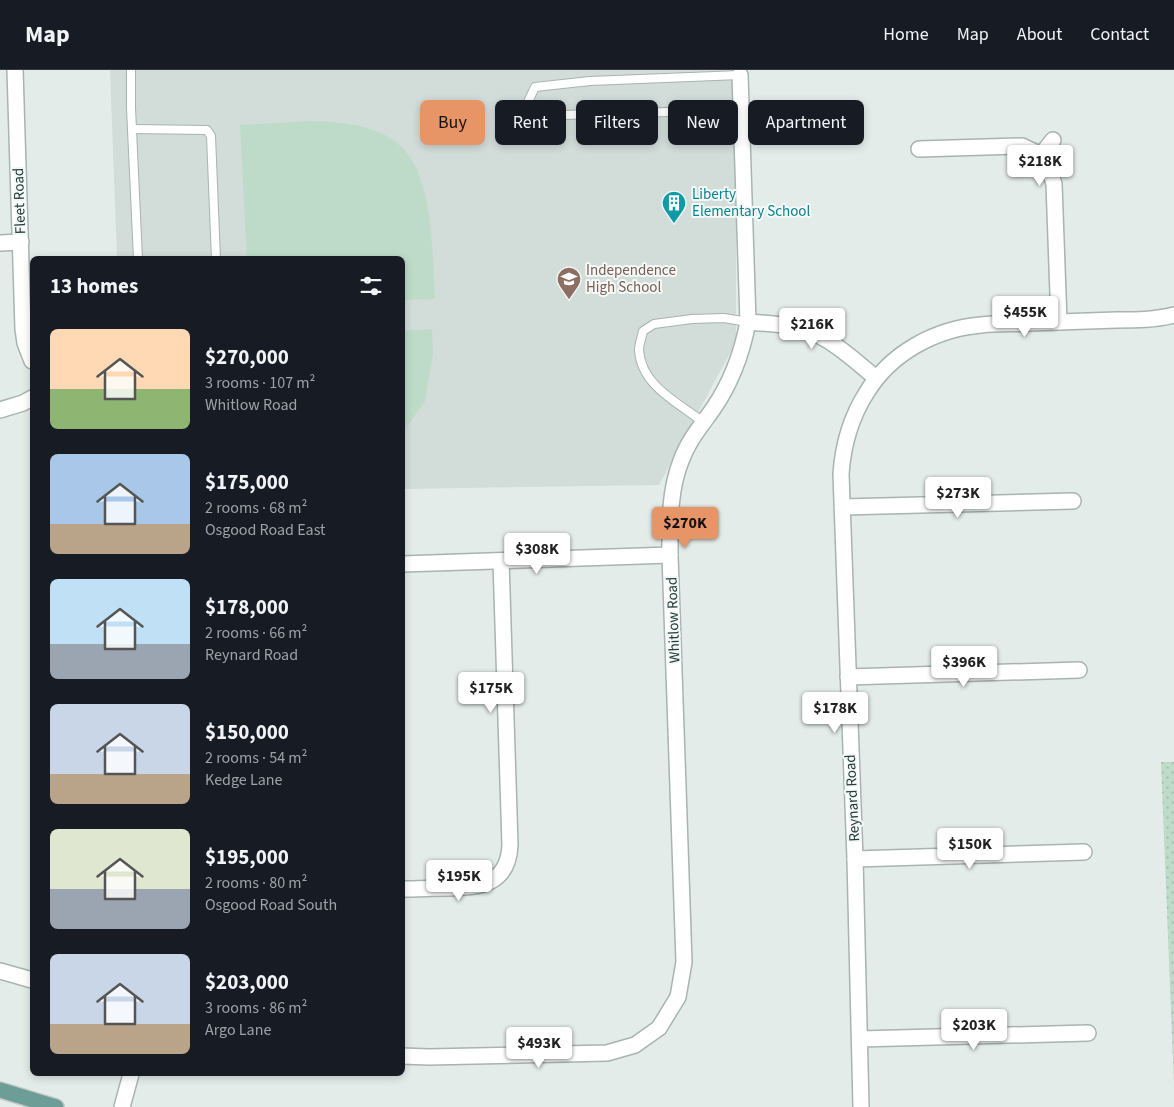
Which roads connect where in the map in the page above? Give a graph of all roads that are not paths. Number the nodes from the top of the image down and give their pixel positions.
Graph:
1 (15, 70) edge
2 (131, 70) edge
3 (740, 75) joint
4 (742, 110) junction
5 (132, 129) junction
6 (1054, 140) dead end
7 (920, 149) dead end
8 (1040, 155) junction
9 (0, 242) edge
10 (20, 242) junction
11 (138, 256) edge
12 (216, 256) edge
13 (1174, 315) edge
14 (748, 322) junction
15 (1059, 322) junction
16 (30, 356) edge
17 (876, 378) junction
18 (30, 399) edge
19 (0, 410) edge
20 (703, 422) junction
21 (1073, 501) dead end
22 (843, 507) junction
23 (670, 555) junction
24 (501, 561) junction
25 (405, 564) edge
26 (1079, 670) dead end
27 (848, 677) junction
28 (1084, 852) dead end
29 (855, 858) junction
30 (405, 890) edge
31 (0, 971) edge
32 (30, 979) edge
33 (1088, 1033) dead end
34 (860, 1039) junction
35 (405, 1056) edge
36 (131, 1076) edge
37 (0, 1090) edge
38 (56, 1107) edge
39 (122, 1107) edge
40 (861, 1107) edge

1 - 10 street, Fleet Road
2 - 5 lane
3 - 4 street, Whitlow Road
3 - 4 lane
4 - 14 street, Whitlow Road
5 - 11 lane
5 - 12 lane
6 - 8 street
7 - 8 street
8 - 15 street
9 - 10 street
10 - 16 street, Fleet Road
13 - 15 street, Reynard Road
14 - 17 street
14 - 20 street, Whitlow Road
14 - 20 lane
15 - 17 street, Reynard Road
17 - 22 street, Reynard Road
18 - 19 street
20 - 23 street, Whitlow Road
21 - 22 street
22 - 27 street, Reynard Road
23 - 24 street
23 - 35 street, Whitlow Road
24 - 25 street
24 - 30 street
26 - 27 street
27 - 29 street, Reynard Road
28 - 29 street
29 - 34 street, Reynard Road
31 - 32 street
33 - 34 street
34 - 40 street, Reynard Road
36 - 39 street
37 - 38 main road

